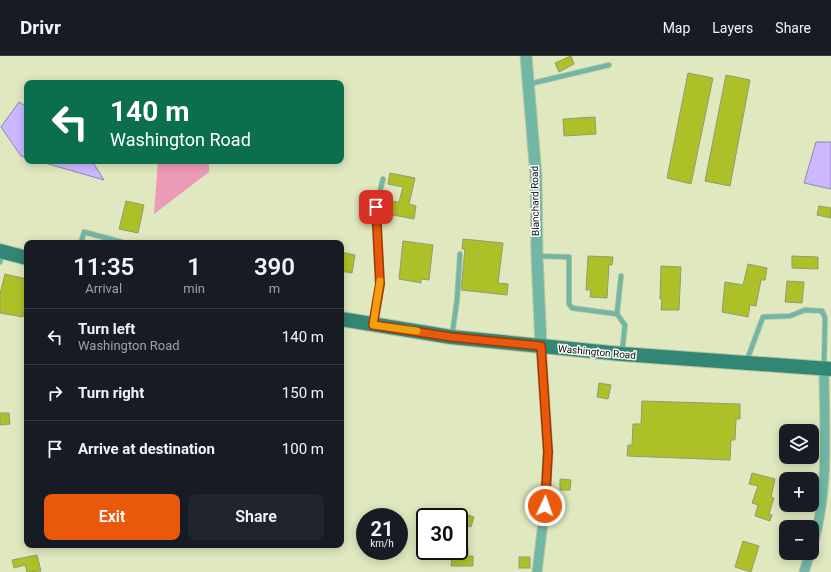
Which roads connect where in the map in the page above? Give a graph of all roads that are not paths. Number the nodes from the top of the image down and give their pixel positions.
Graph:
1 (526, 56) edge
2 (609, 65) dead end
3 (528, 85) junction
4 (383, 178) dead end
5 (82, 240) edge
6 (114, 240) edge
7 (460, 254) dead end
8 (1, 255) edge
9 (537, 256) junction
10 (24, 258) edge
11 (620, 276) dead end
12 (617, 314) junction
13 (344, 320) edge
14 (373, 325) junction
15 (451, 337) junction
16 (541, 346) junction
17 (622, 354) junction
18 (746, 364) junction
19 (828, 369) edge
20 (818, 520) edge
21 (808, 560) edge
22 (537, 572) edge
23 (804, 572) edge

1 - 3 street, Blanchard Road
2 - 3 lane
3 - 9 street, Blanchard Road
4 - 14 lane
5 - 6 lane
7 - 15 lane
8 - 10 main road
9 - 12 lane
9 - 16 street, Blanchard Road
11 - 12 lane
12 - 17 lane
13 - 14 main road, Washington Road
14 - 15 main road, Washington Road
15 - 16 main road, Washington Road
16 - 17 main road, Washington Road
16 - 22 street
17 - 18 main road, Washington Road
18 - 19 main road, Washington Road
18 - 19 lane
19 - 20 street
21 - 23 street

